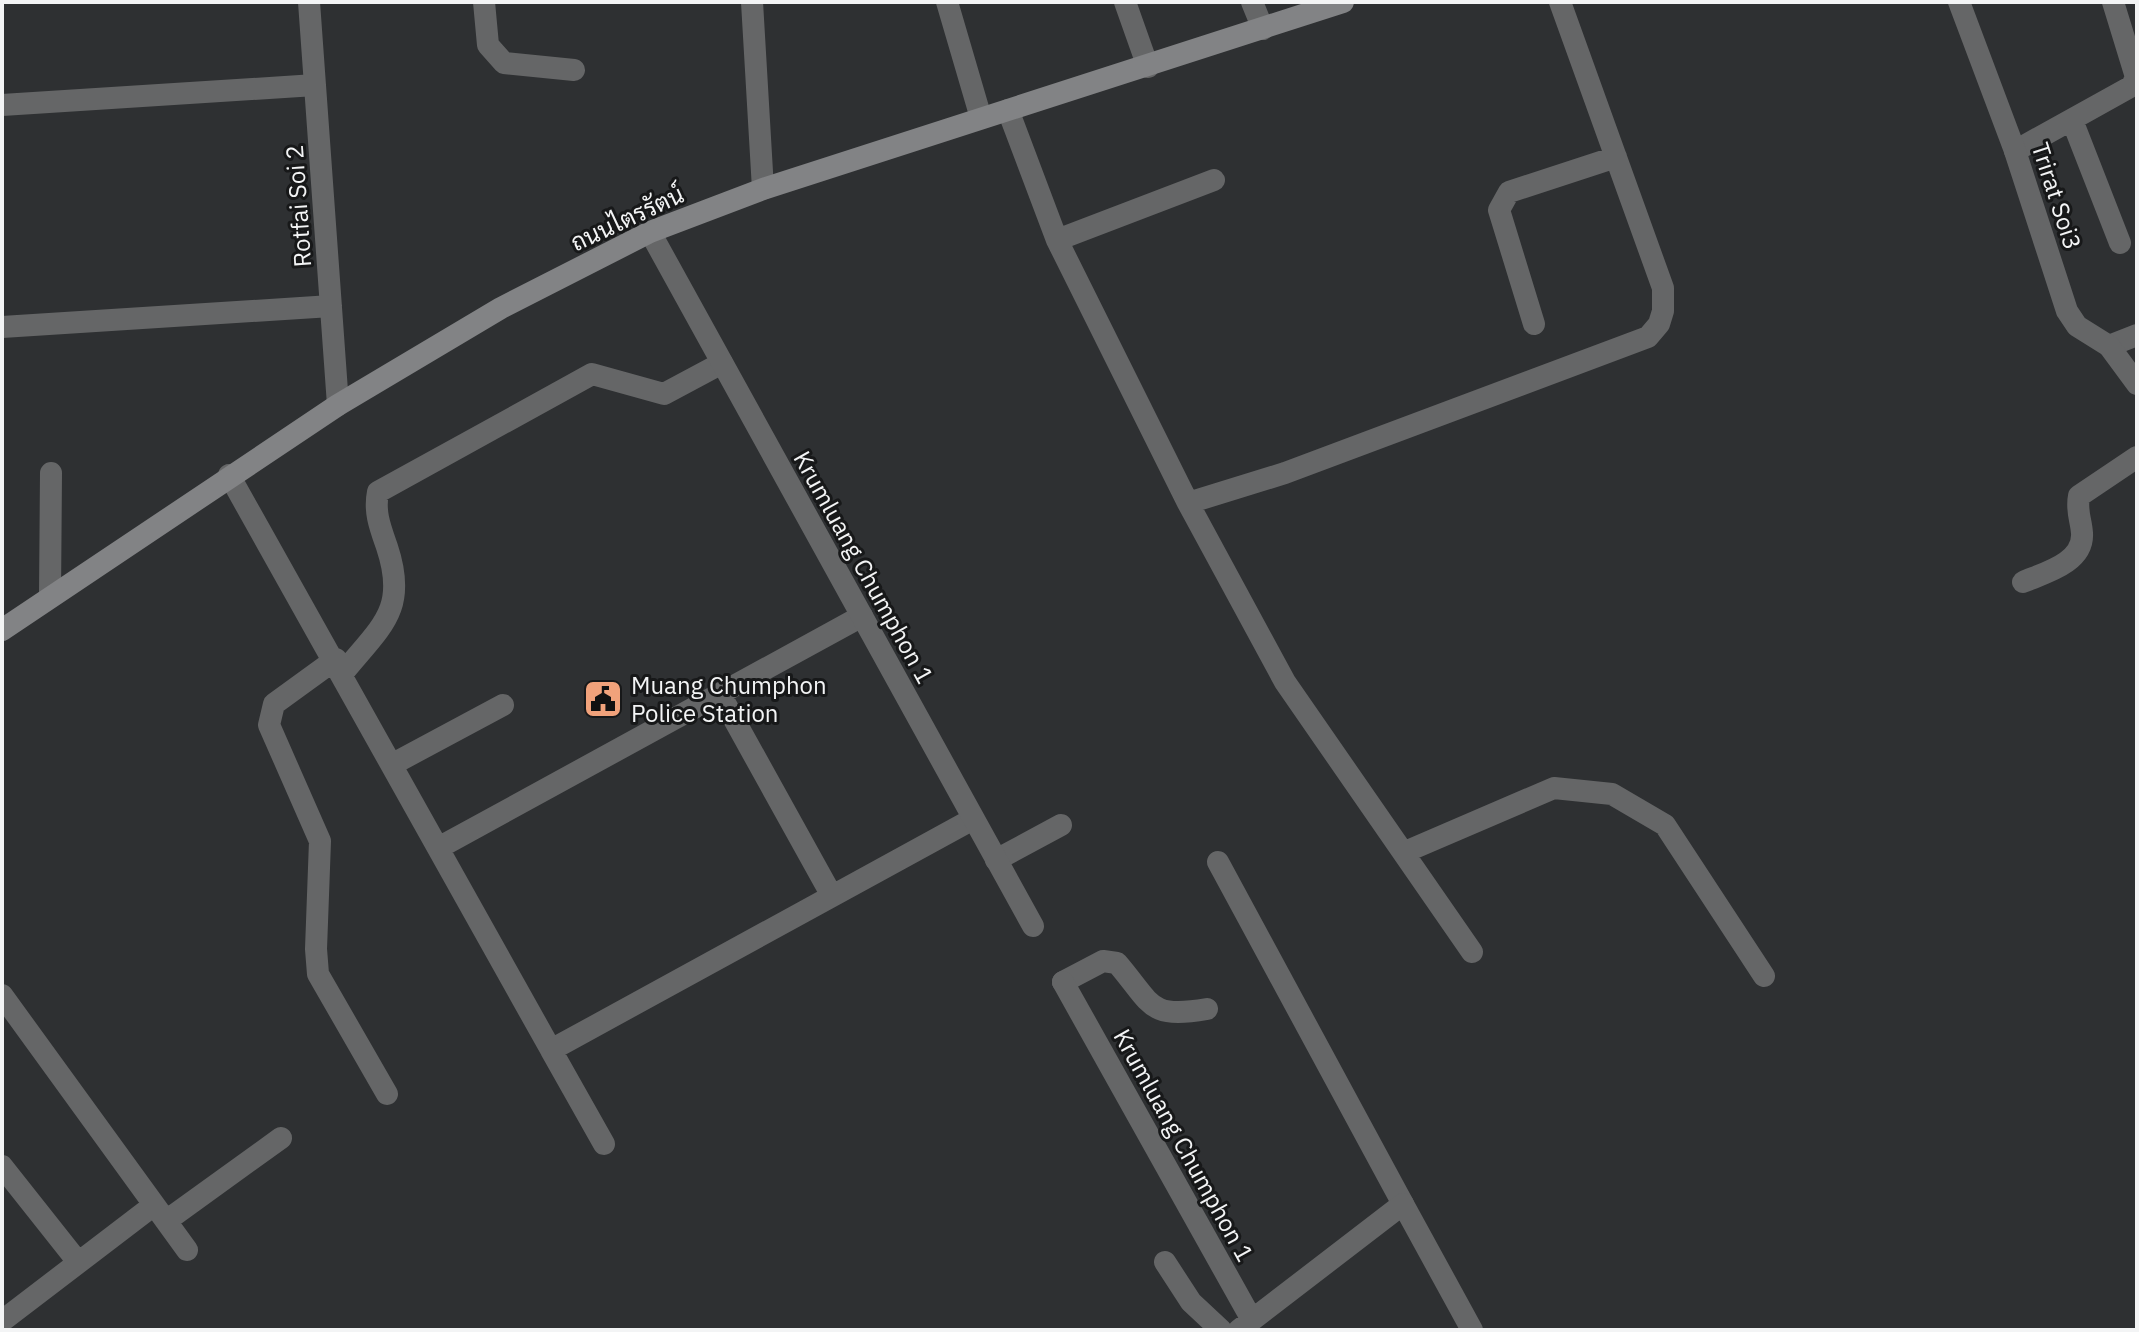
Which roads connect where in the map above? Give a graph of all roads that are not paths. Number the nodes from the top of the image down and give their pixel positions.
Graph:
1 (309, 2) edge
2 (484, 2) edge
3 (752, 2) edge
4 (947, 2) edge
5 (1125, 2) edge
6 (1252, 2) edge
7 (1343, 2) edge
8 (1560, 2) edge
9 (1959, 2) edge
10 (2113, 2) edge
11 (1263, 29) junction
12 (1148, 67) junction
13 (574, 70) dead end
14 (315, 85) junction
15 (2, 105) edge
16 (1008, 110) junction
17 (981, 118) junction
18 (2072, 120) junction
19 (2015, 151) junction
20 (1616, 157) junction
21 (1214, 180) dead end
22 (763, 189) junction
23 (650, 232) junction
24 (1057, 240) junction
25 (2120, 243) dead end
26 (331, 306) junction
27 (1534, 324) dead end
28 (2, 327) edge
29 (2137, 335) edge
30 (2109, 346) junction
31 (722, 363) junction
32 (2137, 384) edge
33 (338, 405) junction
34 (2137, 457) edge
35 (51, 473) dead end
36 (229, 475) junction
37 (1188, 503) junction
38 (2023, 582) dead end
39 (50, 596) junction
40 (862, 616) junction
41 (2, 630) edge
42 (339, 666) junction
43 (720, 694) junction
44 (503, 705) dead end
45 (393, 764) junction
46 (973, 819) junction
47 (1061, 825) dead end
48 (440, 847) junction
49 (1405, 852) junction
50 (996, 860) junction
51 (1218, 862) dead end
52 (832, 896) junction
53 (1033, 926) dead end
54 (1472, 952) dead end
55 (1764, 976) dead end
56 (2, 995) edge
57 (1207, 1009) dead end
58 (551, 1050) junction
59 (387, 1094) dead end
60 (281, 1138) dead end
61 (604, 1144) dead end
62 (2, 1166) edge
63 (1403, 1204) junction
64 (160, 1213) junction
65 (187, 1250) dead end
66 (78, 1262) junction
67 (1165, 1262) dead end
68 (2, 1321) edge
69 (1246, 1325) edge
70 (1221, 1330) edge
71 (1472, 1330) edge

1 - 14 street, Rotfai Soi 2
2 - 13 street
3 - 22 street
4 - 17 street
5 - 12 street
6 - 11 street
7 - 11 main road, ถนนไตรรัตน์
8 - 20 street
9 - 19 street, Trirat Soi3
10 - 18 street
11 - 12 main road, ถนนไตรรัตน์
12 - 16 main road, ถนนไตรรัตน์
14 - 15 street
14 - 26 street, Rotfai Soi 2
16 - 17 main road, ถนนไตรรัตน์
16 - 24 street
17 - 22 main road, ถนนไตรรัตน์
18 - 19 street
18 - 25 street
19 - 30 street, Trirat Soi3
20 - 27 street
20 - 37 street
21 - 24 street
22 - 23 main road, ถนนไตรรัตน์
23 - 31 street, Krumluang Chumphon 1
23 - 33 main road, ถนนไตรรัตน์
24 - 37 street
26 - 28 street
26 - 33 street, Rotfai Soi 2
29 - 30 street
30 - 32 street, Trirat Soi3
31 - 40 street, Krumluang Chumphon 1
31 - 42 street
33 - 36 main road, ถนนไตรรัตน์
34 - 38 street
35 - 39 street
36 - 39 main road, ถนนไตรรัตน์
36 - 42 street
37 - 49 street
39 - 41 main road, ถนนไตรรัตน์
40 - 43 street
40 - 46 street, Krumluang Chumphon 1
42 - 45 street
42 - 59 street
43 - 48 street
43 - 52 street
44 - 45 street
45 - 48 street
46 - 50 street, Krumluang Chumphon 1
46 - 52 street
47 - 50 street
48 - 58 street
49 - 54 street
49 - 55 street
50 - 53 street, Krumluang Chumphon 1
51 - 63 street
52 - 58 street
56 - 64 street
57 - 69 street, Krumluang Chumphon 1
58 - 61 street
60 - 64 street
62 - 66 street
63 - 69 street
63 - 71 street
64 - 65 street
64 - 66 street
66 - 68 street
67 - 70 street

